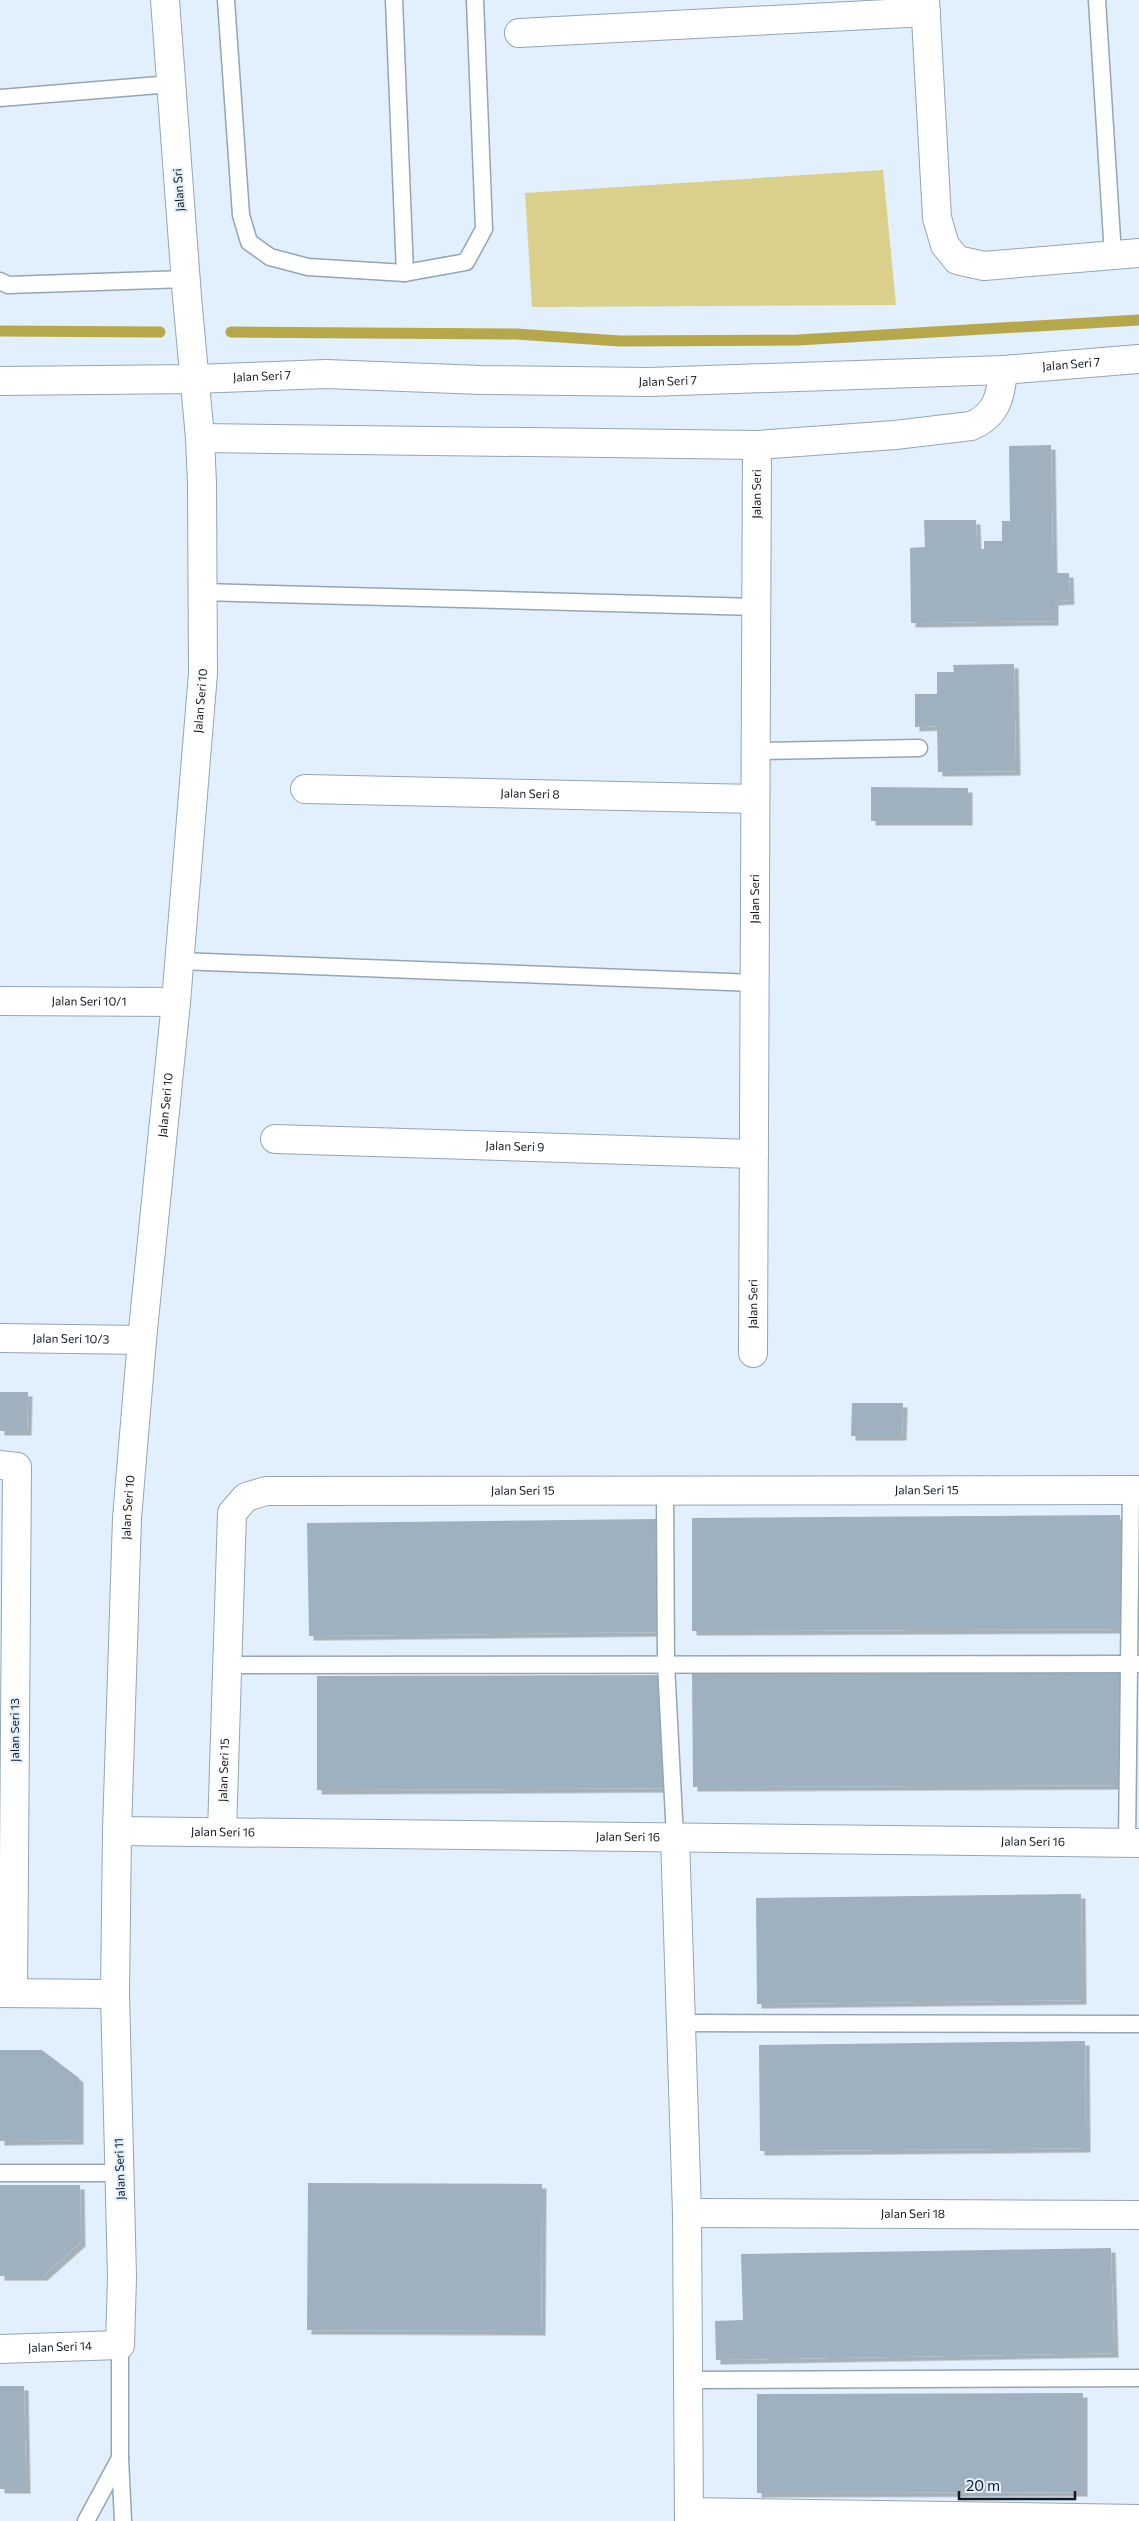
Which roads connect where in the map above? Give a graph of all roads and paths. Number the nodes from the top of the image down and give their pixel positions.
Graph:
1 (164, 0) edge
2 (226, 0) edge
3 (394, 0) edge
4 (475, 0) edge
5 (1097, 0) edge
6 (925, 6) edge
7 (518, 33) dead end
8 (171, 84) junction
9 (0, 98) edge
10 (1126, 254) edge
11 (405, 273) junction
12 (186, 279) junction
13 (0, 281) edge
14 (1139, 359) edge
15 (1004, 370) junction
16 (195, 379) junction
17 (0, 380) edge
18 (200, 438) junction
19 (757, 445) junction
20 (202, 592) junction
21 (756, 607) junction
22 (919, 748) dead end
23 (756, 752) junction
24 (305, 789) dead end
25 (755, 798) junction
26 (180, 961) junction
27 (755, 983) junction
28 (0, 1001) edge
29 (176, 1002) junction
30 (275, 1139) dead end
31 (754, 1154) junction
32 (0, 1338) edge
33 (142, 1340) junction
34 (753, 1353) dead end
35 (8, 1466) edge
36 (1135, 1490) edge
37 (665, 1491) junction
38 (666, 1664) junction
39 (1134, 1664) edge
40 (227, 1665) junction
41 (117, 1831) junction
42 (222, 1832) junction
43 (675, 1837) junction
44 (1133, 1843) edge
45 (6, 1993) edge
46 (114, 1994) junction
47 (681, 2022) junction
48 (1139, 2024) edge
49 (0, 2173) edge
50 (120, 2173) junction
51 (687, 2213) junction
52 (1139, 2215) edge
53 (120, 2345) junction
54 (0, 2349) edge
55 (1139, 2378) edge
56 (688, 2380) junction
57 (120, 2458) junction
58 (689, 2516) edge
59 (1139, 2519) edge
60 (86, 2521) edge
61 (123, 2521) edge

1 - 8 street, Jalan Sri
2 - 11 lane
3 - 11 lane
4 - 11 lane
5 - 10 lane
6 - 7 street
6 - 10 street
8 - 9 lane
8 - 12 street, Jalan Sri
12 - 13 lane
12 - 16 street, Jalan Sri
14 - 15 street, Jalan Seri 7
15 - 16 street, Jalan Seri 7
15 - 19 street
16 - 17 street, Jalan Seri 7
16 - 18 street, Jalan Seri 10
18 - 19 street
18 - 20 street, Jalan Seri 10
19 - 21 street, Jalan Seri
20 - 21 lane
20 - 26 street, Jalan Seri 10
21 - 23 street, Jalan Seri
22 - 23 lane
23 - 25 street, Jalan Seri
24 - 25 street, Jalan Seri 8
25 - 27 street, Jalan Seri
26 - 27 lane
26 - 29 street, Jalan Seri 10
27 - 31 street, Jalan Seri
28 - 29 street, Jalan Seri 10/1
29 - 33 street, Jalan Seri 10
30 - 31 street, Jalan Seri 9
31 - 34 street, Jalan Seri
32 - 33 street, Jalan Seri 10/3
33 - 41 street, Jalan Seri 10
35 - 45 street, Jalan Seri 13
36 - 37 street, Jalan Seri 15
36 - 39 lane
37 - 38 lane
37 - 40 street, Jalan Seri 15
38 - 39 lane
38 - 40 lane
38 - 43 lane
39 - 44 lane
40 - 42 street, Jalan Seri 15
41 - 42 street, Jalan Seri 16
41 - 46 street, Jalan Seri 11
42 - 43 street, Jalan Seri 16
43 - 44 street, Jalan Seri 16
43 - 47 street
45 - 46 street
46 - 50 street, Jalan Seri 11
47 - 48 lane
47 - 51 street
49 - 50 lane
50 - 53 street, Jalan Seri 11
51 - 52 street, Jalan Seri 18
51 - 56 street
53 - 54 street, Jalan Seri 14
53 - 57 lane
55 - 56 lane
56 - 58 street
57 - 60 lane
57 - 61 lane
58 - 59 street

